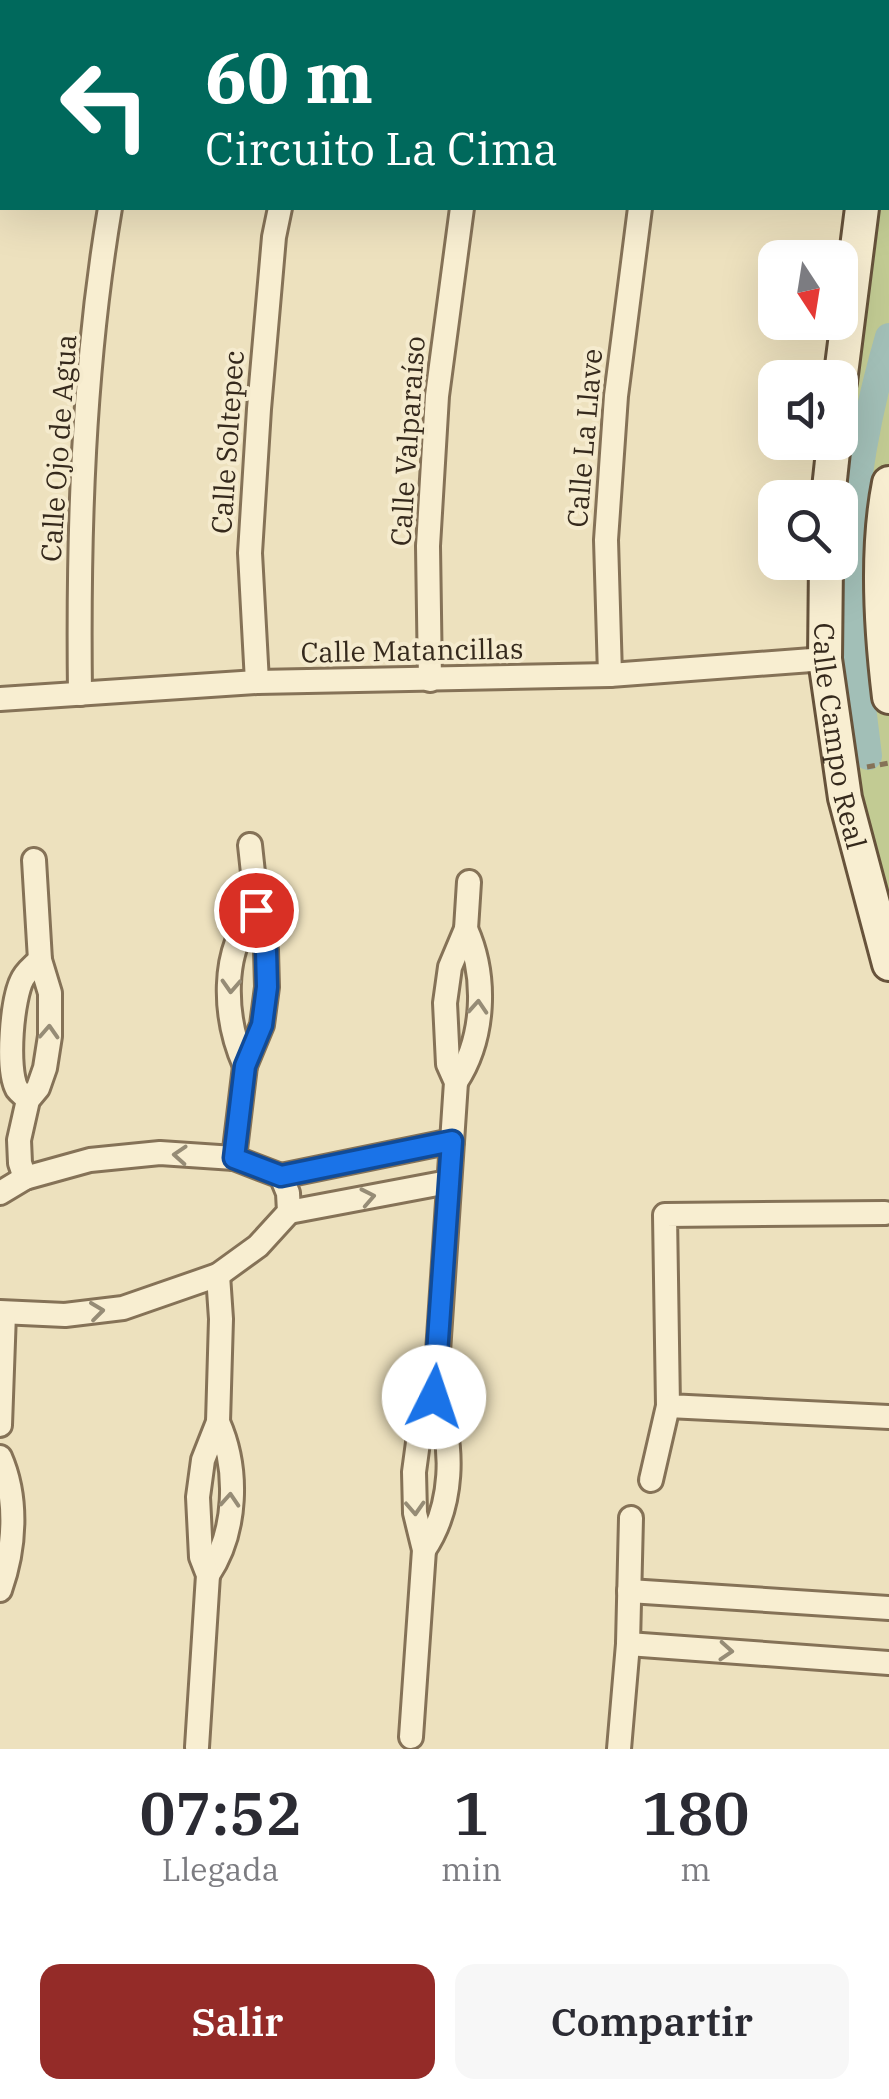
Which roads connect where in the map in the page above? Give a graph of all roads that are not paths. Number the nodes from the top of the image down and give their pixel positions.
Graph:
1 (110, 210) edge
2 (280, 210) edge
3 (462, 210) edge
4 (640, 210) edge
5 (862, 210) edge
6 (843, 360) edge
7 (889, 484) edge
8 (826, 580) edge
9 (887, 658) edge
10 (825, 660) junction
11 (610, 675) junction
12 (430, 680) junction
13 (257, 682) junction
14 (80, 694) junction
15 (889, 697) edge
16 (0, 699) edge
17 (250, 845) dead end
18 (34, 860) dead end
19 (469, 882) dead end
20 (256, 910) junction
21 (466, 928) junction
22 (40, 960) junction
23 (889, 964) edge
24 (245, 1066) junction
25 (456, 1082) junction
26 (28, 1100) junction
27 (452, 1141) junction
28 (234, 1158) junction
29 (281, 1176) junction
30 (25, 1178) junction
31 (448, 1182) junction
32 (0, 1194) edge
33 (289, 1212) junction
34 (884, 1212) dead end
35 (218, 1275) junction
36 (2, 1312) edge
37 (434, 1397) junction
38 (668, 1406) junction
39 (889, 1416) edge
40 (218, 1422) junction
41 (0, 1425) edge
42 (0, 1457) edge
43 (651, 1480) dead end
44 (631, 1518) dead end
45 (424, 1550) junction
46 (208, 1575) junction
47 (0, 1590) edge
48 (629, 1591) junction
49 (889, 1608) edge
50 (628, 1644) junction
51 (889, 1663) edge
52 (411, 1736) dead end
53 (197, 1746) dead end
54 (619, 1749) edge

1 - 14 street, Calle Ojo de Agua
2 - 13 street, Calle Soltepec
3 - 12 street, Calle Valparaíso
4 - 11 street, Calle La Llave
5 - 6 street
7 - 9 street, Calle Campo Real
8 - 10 street, Calle Campo Real
9 - 15 street, Calle Campo Real
10 - 11 street, Calle Matancillas
10 - 23 street, Calle Campo Real
11 - 12 street, Calle Matancillas
12 - 13 street, Calle Matancillas
13 - 14 street, Calle Matancillas
14 - 16 street, Calle Matancillas
17 - 20 street
18 - 22 street
19 - 21 street
20 - 24 street
20 -> 24 street
21 - 25 street
25 -> 21 street
26 -> 22 street
22 - 26 street
24 - 28 street
25 - 27 street
26 - 30 street
27 - 29 street
27 - 31 street
28 - 29 street
28 -> 30 street
29 - 33 street
30 - 32 street
33 -> 31 street
31 - 37 street
33 - 35 street
34 - 38 street
36 -> 35 street
35 - 40 street
36 - 41 street
37 -> 45 street
37 - 45 street
38 - 39 street
38 - 43 street
40 - 46 street
46 -> 40 street
42 - 47 street
44 - 48 street
45 - 52 street
46 - 53 street
48 - 49 street
48 - 50 street
50 -> 51 street
50 - 54 street

